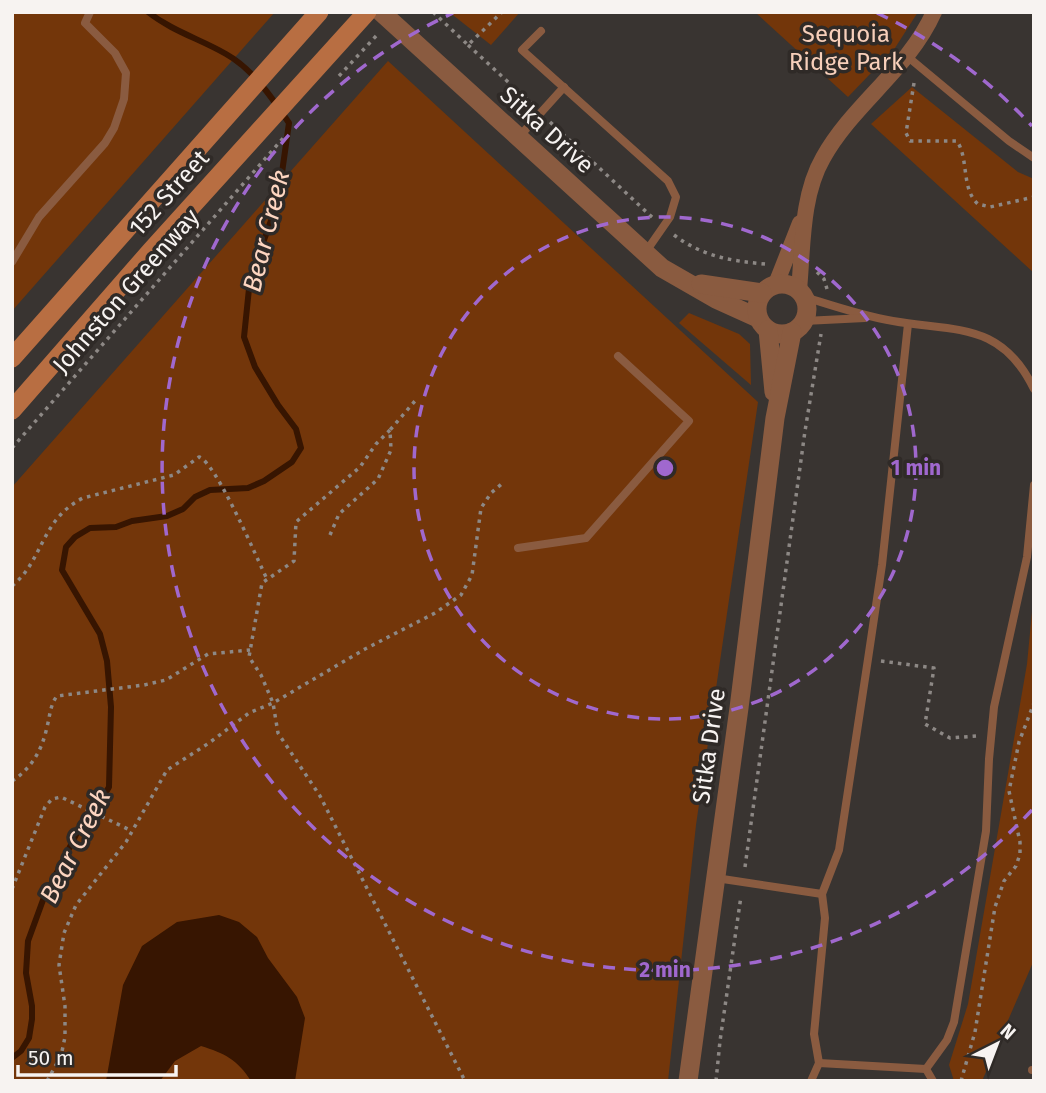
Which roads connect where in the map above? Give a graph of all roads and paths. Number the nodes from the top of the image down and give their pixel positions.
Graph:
1 (90, 12) edge
2 (319, 12) edge
3 (367, 12) edge
4 (381, 12) edge
5 (433, 12) edge
6 (502, 12) edge
7 (934, 12) edge
8 (541, 31) dead end
9 (376, 36) dead end
10 (468, 45) junction
11 (908, 57) junction
12 (337, 78) dead end
13 (914, 83) dead end
14 (564, 87) junction
15 (541, 113) junction
16 (518, 138) junction
17 (267, 157) dead end
18 (1034, 158) edge
19 (1034, 197) edge
20 (808, 205) junction
21 (663, 227) junction
22 (645, 253) junction
23 (12, 262) edge
24 (774, 264) dead end
25 (810, 270) dead end
26 (682, 280) junction
27 (769, 289) junction
28 (802, 294) junction
29 (826, 298) dead end
30 (875, 318) junction
31 (763, 324) junction
32 (908, 324) junction
33 (807, 327) junction
34 (618, 356) dead end
35 (12, 358) edge
36 (1034, 389) edge
37 (415, 401) dead end
38 (12, 410) edge
39 (775, 418) junction
40 (390, 430) junction
41 (12, 448) edge
42 (504, 482) dead end
43 (1034, 485) edge
44 (330, 535) dead end
45 (518, 548) dead end
46 (267, 579) junction
47 (12, 586) edge
48 (250, 650) junction
49 (868, 659) junction
50 (273, 703) junction
51 (1034, 703) edge
52 (991, 739) junction
53 (12, 782) edge
54 (132, 831) junction
55 (716, 878) junction
56 (743, 882) junction
57 (12, 889) edge
58 (822, 894) junction
59 (819, 1063) junction
60 (926, 1069) junction
61 (47, 1081) edge
62 (465, 1081) edge
63 (688, 1081) edge
64 (716, 1081) edge
65 (811, 1081) edge
66 (933, 1081) edge
67 (961, 1081) edge

1 - 23 lane
2 - 35 main road, 152 Street
3 - 38 main road, 152 Street
4 - 16 street, Sitka Drive
5 - 10 path
6 - 10 path
7 - 11 street
8 - 14 lane
9 - 12 path
10 - 15 path
11 - 18 lane
11 - 20 street
13 - 19 path
14 - 15 lane
14 - 21 lane
15 - 16 lane
15 - 21 path
16 - 22 street, Sitka Drive
17 - 41 path, Johnston Greenway
20 - 27 street
20 - 28 street
21 - 22 lane
21 - 24 path
22 - 26 street, Sitka Drive
25 - 29 path
26 - 27 street, Sitka Drive
26 - 31 street, Sitka Drive
27 - 28 street
27 - 31 street
28 - 30 lane
28 - 33 street
30 - 32 lane
30 - 33 lane
31 - 33 street
31 - 39 street, Sitka Drive
32 - 36 lane
32 - 49 lane
33 - 39 street, Sitka Drive
33 - 56 path
34 - 45 lane
37 - 40 path
39 - 55 street, Sitka Drive
40 - 44 path
40 - 46 path
42 - 50 path
43 - 52 lane
46 - 47 path
46 - 48 path
48 - 50 path
48 - 53 path
49 - 52 path
49 - 58 lane
50 - 54 path
50 - 62 path
51 - 67 path
52 - 60 lane
54 - 57 path
54 - 61 path
55 - 56 lane
55 - 63 street, Sitka Drive
56 - 58 lane
56 - 64 path
58 - 59 lane
59 - 60 lane
59 - 65 lane
60 - 66 lane

